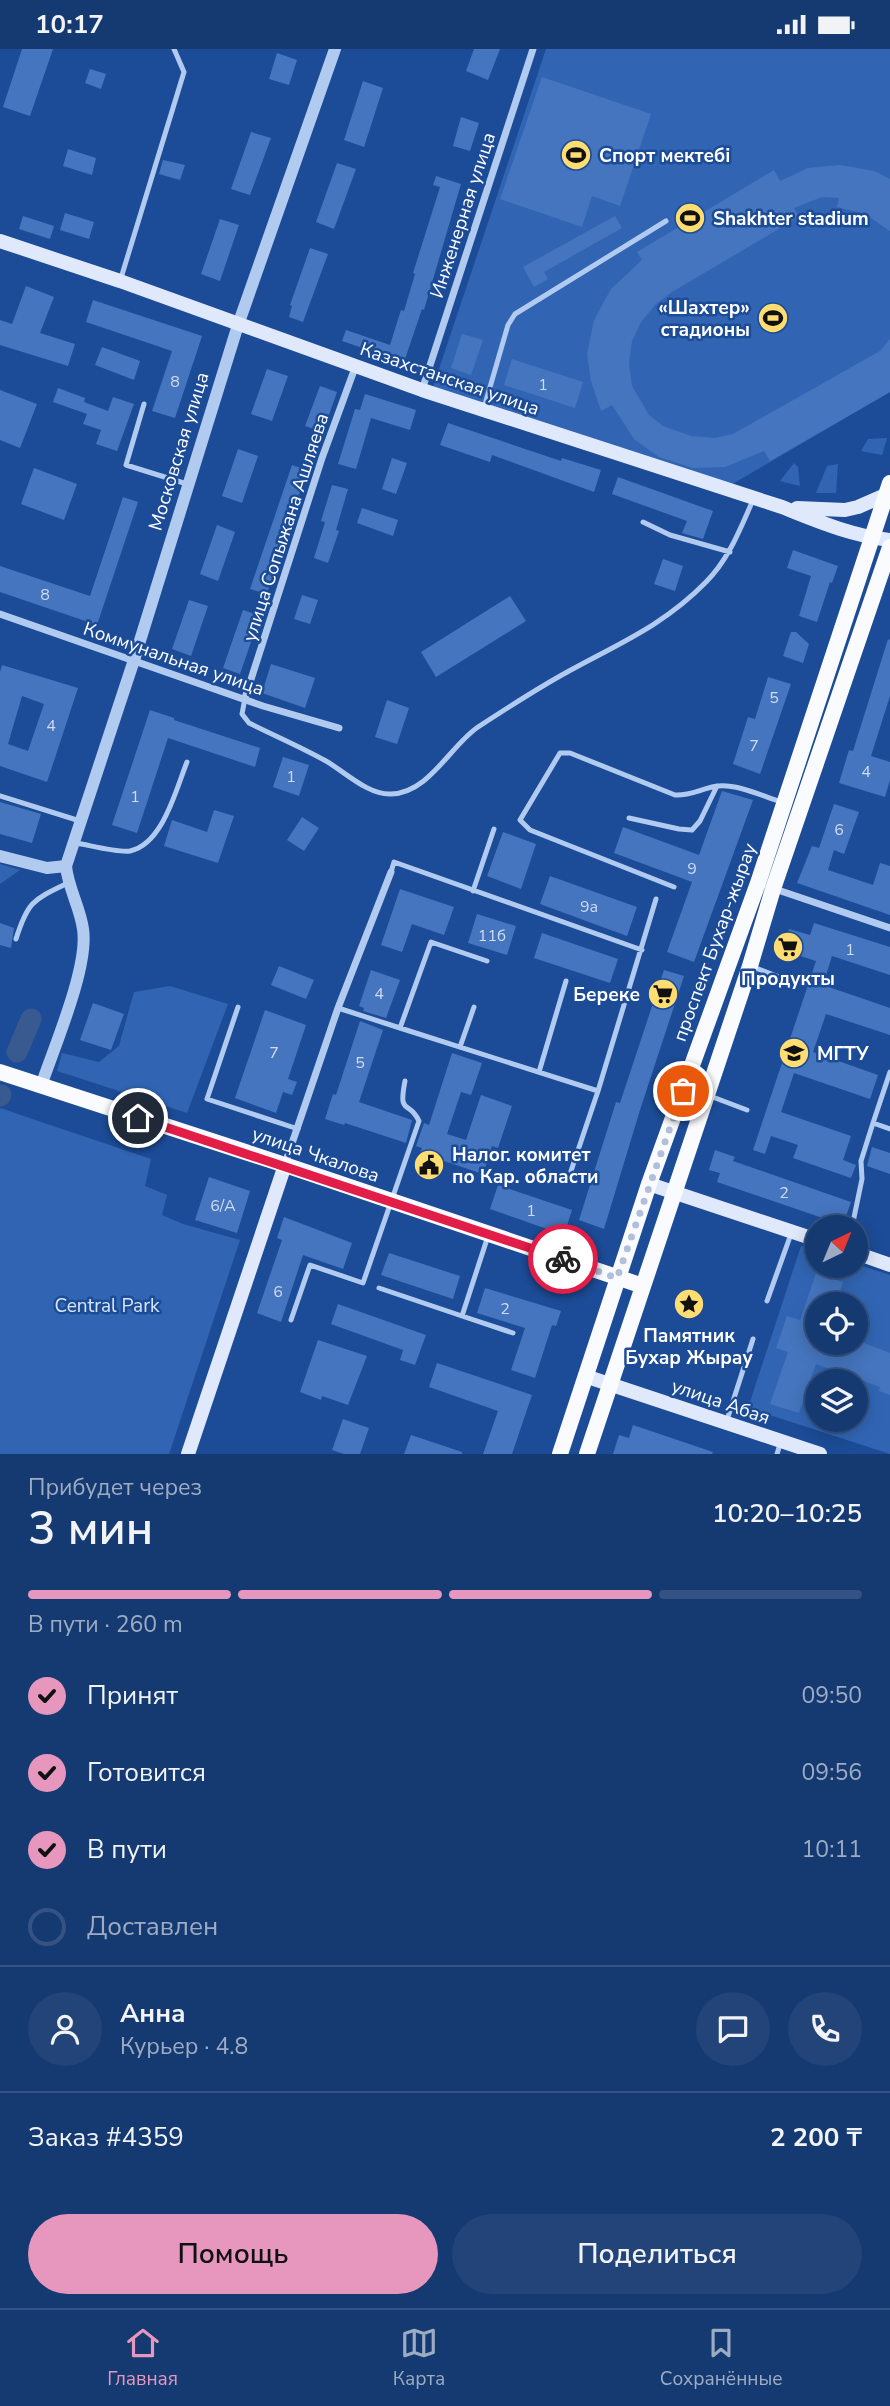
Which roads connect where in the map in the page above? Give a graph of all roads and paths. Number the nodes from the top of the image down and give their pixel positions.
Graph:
1 (174, 49) edge
2 (335, 49) edge
3 (533, 49) edge
4 (666, 221) dead end
5 (0, 241) edge
6 (120, 281) junction
7 (238, 325) junction
8 (356, 365) junction
9 (422, 390) junction
10 (144, 404) dead end
11 (483, 411) junction
12 (187, 484) junction
13 (889, 490) edge
14 (753, 500) junction
15 (782, 507) junction
16 (643, 522) dead end
17 (871, 538) junction
18 (890, 540) edge
19 (890, 547) edge
20 (730, 552) junction
21 (0, 614) edge
22 (134, 660) junction
23 (245, 698) junction
24 (339, 728) dead end
25 (187, 762) dead end
26 (717, 786) junction
27 (0, 796) edge
28 (785, 803) junction
29 (629, 818) dead end
30 (81, 822) junction
31 (494, 829) dead end
32 (74, 842) junction
33 (0, 856) edge
34 (65, 866) junction
35 (391, 872) joint
36 (68, 883) junction
37 (766, 886) junction
38 (674, 887) dead end
39 (473, 891) junction
40 (656, 899) dead end
41 (890, 928) edge
42 (16, 939) dead end
43 (642, 950) junction
44 (487, 961) dead end
45 (750, 966) junction
46 (787, 980) dead end
47 (566, 981) dead end
48 (238, 1007) dead end
49 (338, 1007) junction
50 (474, 1007) dead end
51 (400, 1028) junction
52 (460, 1047) junction
53 (0, 1072) edge
54 (539, 1072) junction
55 (890, 1072) edge
56 (405, 1081) dead end
57 (41, 1086) junction
58 (598, 1091) junction
59 (707, 1095) junction
60 (747, 1110) dead end
61 (873, 1123) junction
62 (298, 1129) junction
63 (890, 1129) edge
64 (285, 1165) junction
65 (571, 1171) dead end
66 (649, 1184) junction
67 (674, 1193) junction
68 (390, 1201) junction
69 (854, 1215) edge
70 (792, 1231) junction
71 (489, 1234) junction
72 (805, 1236) edge
73 (868, 1258) edge
74 (890, 1265) edge
75 (617, 1278) junction
76 (643, 1286) junction
77 (379, 1288) dead end
78 (767, 1301) dead end
79 (462, 1316) junction
80 (291, 1320) dead end
81 (513, 1332) dead end
82 (753, 1339) dead end
83 (585, 1376) junction
84 (610, 1384) junction
85 (726, 1423) junction
86 (779, 1448) edge
87 (188, 1454) edge
88 (560, 1454) edge
89 (587, 1454) edge
90 (820, 1454) edge

1 - 6 lane
2 - 7 street, Московская улица
3 - 9 street, Инженерная улица
4 - 11 lane
5 - 6 main road, Казахстанская улица
6 - 7 main road, Казахстанская улица
7 - 8 main road, Казахстанская улица
7 - 12 street, Московская улица
8 - 9 main road, Казахстанская улица
8 - 23 street, улица Сопыжана Ашляева
9 - 11 main road, Казахстанская улица
10 - 12 lane
11 - 14 main road, Казахстанская улица
12 - 22 street, Московская улица
13 - 15 main road
13 - 17 main road, проспект Бухар-жырау
14 - 15 main road, Казахстанская улица
14 - 20 lane
15 - 17 main road, Казахстанская улица
16 - 20 lane
17 - 18 main road, Казахстанская улица
17 - 28 main road, проспект Бухар-жырау
19 - 37 main road, проспект Бухар-жырау
20 - 23 lane
21 - 22 street, Коммунальная улица
22 - 23 street, Коммунальная улица
22 - 30 street, Московская улица
23 - 24 street, Коммунальная улица
25 - 32 lane
26 - 28 lane
26 - 29 lane
26 - 38 lane
27 - 30 lane
28 - 37 main road, проспект Бухар-жырау
30 - 32 street, Московская улица
31 - 39 lane
32 - 34 street, Московская улица
33 - 34 street
34 - 36 street
35 - 39 lane
35 - 49 street
36 - 42 lane
36 - 57 street
37 - 41 street
37 - 45 main road, проспект Бухар-жырау
37 - 66 main road, проспект Бухар-жырау
39 - 43 lane
40 - 43 lane
43 - 58 lane
44 - 51 lane
45 - 46 lane
45 - 59 main road, проспект Бухар-жырау
47 - 54 lane
48 - 62 lane
49 - 51 lane
49 - 62 street
50 - 52 lane
51 - 52 lane
52 - 54 lane
53 - 57 main road, улица Чкалова
54 - 58 lane
55 - 61 lane
56 - 68 lane
57 - 64 main road, улица Чкалова
58 - 65 lane
59 - 60 lane
59 - 67 main road, проспект Бухар-жырау
61 - 63 lane
61 - 69 lane
62 - 64 street
64 - 68 main road, улица Чкалова
64 - 87 main road
66 - 67 main road
66 - 75 main road, проспект Бухар-жырау
67 - 70 main road
67 - 76 main road, проспект Бухар-жырау
68 - 71 main road, улица Чкалова
68 - 80 lane
70 - 72 main road
70 - 78 lane
71 - 75 main road, улица Чкалова
71 - 79 lane
73 - 74 main road
75 - 76 main road, улица Чкалова
75 - 83 main road, проспект Бухар-жырау
76 - 84 main road, проспект Бухар-жырау
77 - 79 lane
79 - 81 lane
82 - 85 lane
83 - 84 main road, улица Абая
83 - 88 main road, проспект Бухар-жырау
84 - 85 main road, улица Абая
84 - 89 main road, проспект Бухар-жырау
85 - 86 main road, улица Абая
86 - 90 main road, улица Абая

